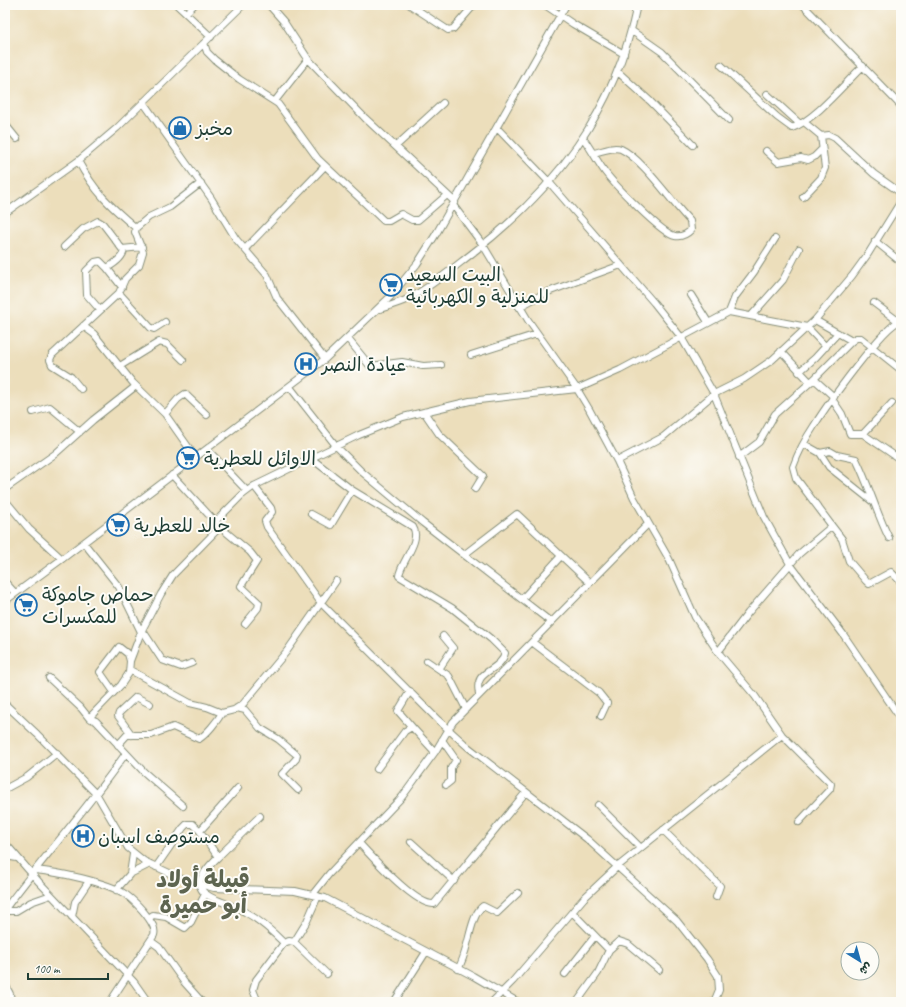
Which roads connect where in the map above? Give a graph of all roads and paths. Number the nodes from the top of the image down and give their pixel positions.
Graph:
1 (177, 5) edge
2 (194, 5) edge
3 (243, 5) edge
4 (269, 5) edge
5 (410, 5) edge
6 (474, 5) edge
7 (545, 5) edge
8 (566, 5) edge
9 (637, 5) edge
10 (803, 5) edge
11 (186, 13) junction
12 (559, 15) junction
13 (632, 31) junction
14 (211, 37) junction
15 (204, 44) junction
16 (624, 54) junction
17 (308, 59) junction
18 (721, 65) dead end
19 (863, 66) junction
20 (618, 72) junction
21 (767, 94) dead end
22 (275, 101) junction
23 (143, 102) junction
24 (443, 103) dead end
25 (901, 106) edge
26 (729, 120) dead end
27 (802, 123) junction
28 (5, 124) edge
29 (497, 128) junction
30 (821, 136) junction
31 (583, 138) junction
32 (17, 139) dead end
33 (693, 145) dead end
34 (396, 146) junction
35 (822, 149) junction
36 (766, 151) dead end
37 (594, 153) junction
38 (78, 160) junction
39 (325, 166) junction
40 (549, 182) junction
41 (201, 183) junction
42 (901, 193) edge
43 (447, 195) junction
44 (802, 197) dead end
45 (901, 201) edge
46 (454, 203) junction
47 (5, 213) edge
48 (136, 228) junction
49 (775, 239) dead end
50 (876, 241) junction
51 (483, 245) junction
52 (64, 247) dead end
53 (142, 247) junction
54 (245, 248) junction
55 (799, 248) dead end
56 (124, 250) junction
57 (901, 262) edge
58 (621, 265) junction
59 (107, 268) junction
60 (120, 290) junction
61 (691, 295) dead end
62 (874, 304) dead end
63 (519, 307) junction
64 (100, 310) junction
65 (378, 310) junction
66 (729, 312) junction
67 (752, 316) junction
68 (815, 320) junction
69 (900, 321) edge
70 (165, 322) dead end
71 (708, 322) junction
72 (83, 326) junction
73 (806, 327) junction
74 (838, 333) junction
75 (537, 334) junction
76 (681, 337) junction
77 (348, 339) junction
78 (852, 341) junction
79 (826, 347) junction
80 (873, 347) junction
81 (781, 351) junction
82 (470, 356) dead end
83 (815, 358) junction
84 (325, 359) junction
85 (183, 360) dead end
86 (441, 365) dead end
87 (120, 366) junction
88 (825, 368) junction
89 (901, 370) edge
90 (799, 372) junction
91 (812, 381) junction
92 (136, 386) junction
93 (290, 387) junction
94 (81, 389) dead end
95 (577, 389) junction
96 (714, 394) junction
97 (833, 398) junction
98 (892, 403) dead end
99 (33, 412) dead end
100 (424, 412) junction
101 (165, 414) junction
102 (207, 415) dead end
103 (80, 432) junction
104 (863, 434) junction
105 (804, 444) junction
106 (337, 447) junction
107 (207, 449) junction
108 (820, 453) junction
109 (739, 457) junction
110 (196, 458) junction
111 (312, 459) junction
112 (901, 460) edge
113 (617, 462) junction
114 (172, 476) junction
115 (254, 486) junction
116 (5, 489) edge
117 (475, 489) dead end
118 (352, 490) junction
119 (247, 491) junction
120 (5, 500) edge
121 (875, 503) junction
122 (310, 514) dead end
123 (217, 524) junction
124 (648, 524) junction
125 (832, 526) junction
126 (889, 538) dead end
127 (84, 543) junction
128 (465, 554) junction
129 (561, 556) junction
130 (62, 559) junction
131 (790, 564) junction
132 (336, 581) dead end
133 (5, 582) edge
134 (589, 582) junction
135 (901, 582) edge
136 (15, 593) junction
137 (522, 599) junction
138 (5, 601) edge
139 (321, 603) junction
140 (551, 622) junction
141 (245, 624) dead end
142 (141, 632) junction
143 (443, 636) dead end
144 (532, 642) junction
145 (718, 652) junction
146 (130, 661) junction
147 (427, 661) dead end
148 (192, 663) dead end
149 (439, 669) junction
150 (130, 670) junction
151 (49, 678) dead end
152 (410, 691) junction
153 (114, 692) junction
154 (479, 695) junction
155 (5, 704) edge
156 (150, 704) dead end
157 (237, 708) junction
158 (466, 709) junction
159 (222, 713) junction
160 (601, 716) dead end
161 (89, 718) junction
162 (901, 719) edge
163 (412, 727) junction
164 (448, 730) junction
165 (132, 735) junction
166 (782, 735) junction
167 (442, 740) junction
168 (118, 745) junction
169 (435, 752) junction
170 (126, 753) junction
171 (57, 754) junction
172 (377, 769) dead end
173 (446, 785) dead end
174 (238, 788) dead end
175 (5, 789) edge
176 (298, 790) dead end
177 (526, 792) junction
178 (96, 795) junction
179 (598, 805) dead end
180 (183, 806) dead end
181 (260, 816) dead end
182 (798, 822) dead end
183 (663, 830) junction
184 (200, 831) junction
185 (411, 842) dead end
186 (5, 843) edge
187 (359, 844) junction
188 (640, 848) junction
189 (133, 854) junction
190 (5, 856) edge
191 (218, 857) junction
192 (17, 858) junction
193 (153, 865) junction
194 (618, 867) junction
195 (33, 872) junction
196 (130, 874) junction
197 (89, 881) junction
198 (454, 881) junction
199 (199, 885) junction
200 (116, 890) junction
201 (518, 893) dead end
202 (205, 894) junction
203 (51, 895) junction
204 (315, 895) junction
205 (716, 897) dead end
206 (5, 910) edge
207 (572, 912) junction
208 (72, 917) junction
209 (149, 918) junction
210 (596, 936) junction
211 (294, 942) junction
212 (149, 943) junction
213 (284, 943) junction
214 (609, 950) junction
215 (426, 952) junction
216 (458, 969) junction
217 (659, 970) dead end
218 (327, 974) dead end
219 (565, 974) dead end
220 (128, 975) junction
221 (5, 984) edge
222 (502, 992) junction
223 (11, 1002) edge
224 (110, 1002) edge
225 (148, 1002) edge
226 (202, 1002) edge
227 (258, 1002) edge
228 (394, 1002) edge
229 (492, 1002) edge
230 (518, 1002) edge
231 (577, 1002) edge
232 (714, 1002) edge

1 - 11 street
2 - 11 street
3 - 14 street
4 - 17 street
5 - 6 street
7 - 12 street
8 - 12 street
9 - 13 street
10 - 19 street
11 - 14 street
12 - 16 street
12 - 29 street
13 - 16 street
13 - 26 street
14 - 15 street
15 - 22 street
15 - 23 street
16 - 20 street
17 - 22 street
17 - 34 street
18 - 27 street
19 - 25 street
19 - 27 street
20 - 31 street
20 - 33 street
21 - 27 street
22 - 39 street
23 - 38 street
23 - 41 street
24 - 34 street
27 - 30 street
28 - 32 street
29 - 40 street
29 - 46 street
30 - 35 street
30 - 42 street
31 - 37 street
31 - 40 street
34 - 43 street
35 - 36 street
35 - 44 street
37 - 37 street
38 - 47 street
38 - 48 street
39 - 43 street
39 - 54 street
40 - 51 street
40 - 58 street
41 - 48 street
41 - 54 street
43 - 46 street
45 - 50 street
46 - 51 street
46 - 65 street
48 - 53 street
49 - 66 street
50 - 57 street
50 - 68 street
51 - 63 street
51 - 65 street
52 - 56 street
53 - 56 street
53 - 60 street
54 - 84 street
55 - 67 street
56 - 59 street
58 - 63 street
58 - 76 street
59 - 60 street
59 - 64 street
60 - 64 street
60 - 70 street
61 - 71 street
62 - 69 street
63 - 75 street
64 - 72 street
65 - 77 street
66 - 67 street
66 - 71 street
67 - 73 street
68 - 73 street
68 - 74 street
69 - 80 street
71 - 76 street
72 - 87 street
72 - 94 street
73 - 79 street
73 - 81 street
74 - 78 street
74 - 79 street
75 - 82 street
75 - 95 street
76 - 95 street
76 - 96 street
77 - 84 street
77 - 86 street
78 - 80 street
78 - 88 street
79 - 83 street
80 - 89 street
80 - 97 street
81 - 90 street
81 - 96 street
83 - 88 street
83 - 90 street
84 - 93 street
85 - 87 street
87 - 92 street
88 - 91 street
90 - 91 street
91 - 97 street
91 - 109 street
92 - 101 street
92 - 103 street
93 - 106 street
93 - 107 street
95 - 100 street
95 - 113 street
96 - 109 street
96 - 113 street
97 - 104 street
97 - 105 street
98 - 104 street
99 - 103 street
100 - 106 street
100 - 117 street
101 - 102 street
101 - 110 street
103 - 116 street
104 - 112 street
105 - 108 street
105 - 125 street
106 - 111 street
106 - 128 street
107 - 110 street
107 - 119 street
108 - 121 street
108 - 121 street
109 - 131 street
110 - 114 street
111 - 115 street
111 - 118 street
113 - 124 street
114 - 123 street
114 - 127 street
115 - 119 street
115 - 139 street
118 - 122 street
118 - 154 street
119 - 123 street
120 - 130 street
121 - 126 street
123 - 141 street
123 - 142 street
124 - 134 street
124 - 145 street
125 - 131 street
125 - 135 street
127 - 130 street
127 - 142 street
128 - 129 street
128 - 137 street
129 - 134 street
129 - 137 street
130 - 136 street
131 - 145 street
131 - 162 street
132 - 139 street
133 - 136 street
134 - 140 street
136 - 138 street
137 - 140 street
139 - 152 street
139 - 157 street
140 - 144 street
142 - 146 street
142 - 148 street
143 - 149 street
144 - 154 street
144 - 160 street
145 - 166 street
146 - 150 street
146 - 153 street
147 - 149 street
149 - 158 street
150 - 153 street
150 - 159 street
151 - 161 street
152 - 163 street
152 - 164 street
153 - 161 street
154 - 158 street
155 - 171 street
156 - 165 street
157 - 159 street
157 - 176 street
158 - 164 street
159 - 165 street
161 - 168 street
163 - 169 street
163 - 172 street
164 - 167 street
164 - 177 street
165 - 168 street
166 - 182 street
166 - 183 street
167 - 169 street
167 - 173 street
168 - 170 street
169 - 187 street
170 - 178 street
170 - 180 street
171 - 175 street
171 - 178 street
174 - 184 street
177 - 194 street
177 - 198 street
178 - 189 street
178 - 195 street
179 - 188 street
181 - 191 street
183 - 188 street
183 - 205 street
184 - 191 street
184 - 193 street
185 - 198 street
186 - 192 street
187 - 198 street
187 - 204 street
188 - 194 street
189 - 193 street
189 - 196 street
190 - 192 street
191 - 199 street
192 - 195 street
193 - 196 street
193 - 199 street
194 - 207 street
194 - 232 street
195 - 197 street
195 - 203 street
195 - 206 street
196 - 200 street
197 - 200 street
197 - 208 street
199 - 202 street
199 - 204 street
200 - 209 street
201 - 216 street
202 - 209 street
202 - 213 street
203 - 206 street
203 - 208 street
204 - 211 street
204 - 215 street
207 - 210 street
207 - 222 street
208 - 220 street
209 - 212 street
210 - 214 street
210 - 219 street
211 - 213 street
211 - 218 street
212 - 220 street
212 - 226 street
213 - 227 street
214 - 217 street
214 - 231 street
215 - 216 street
215 - 228 street
216 - 222 street
220 - 224 street
220 - 225 street
221 - 223 street
222 - 229 street
222 - 230 street

